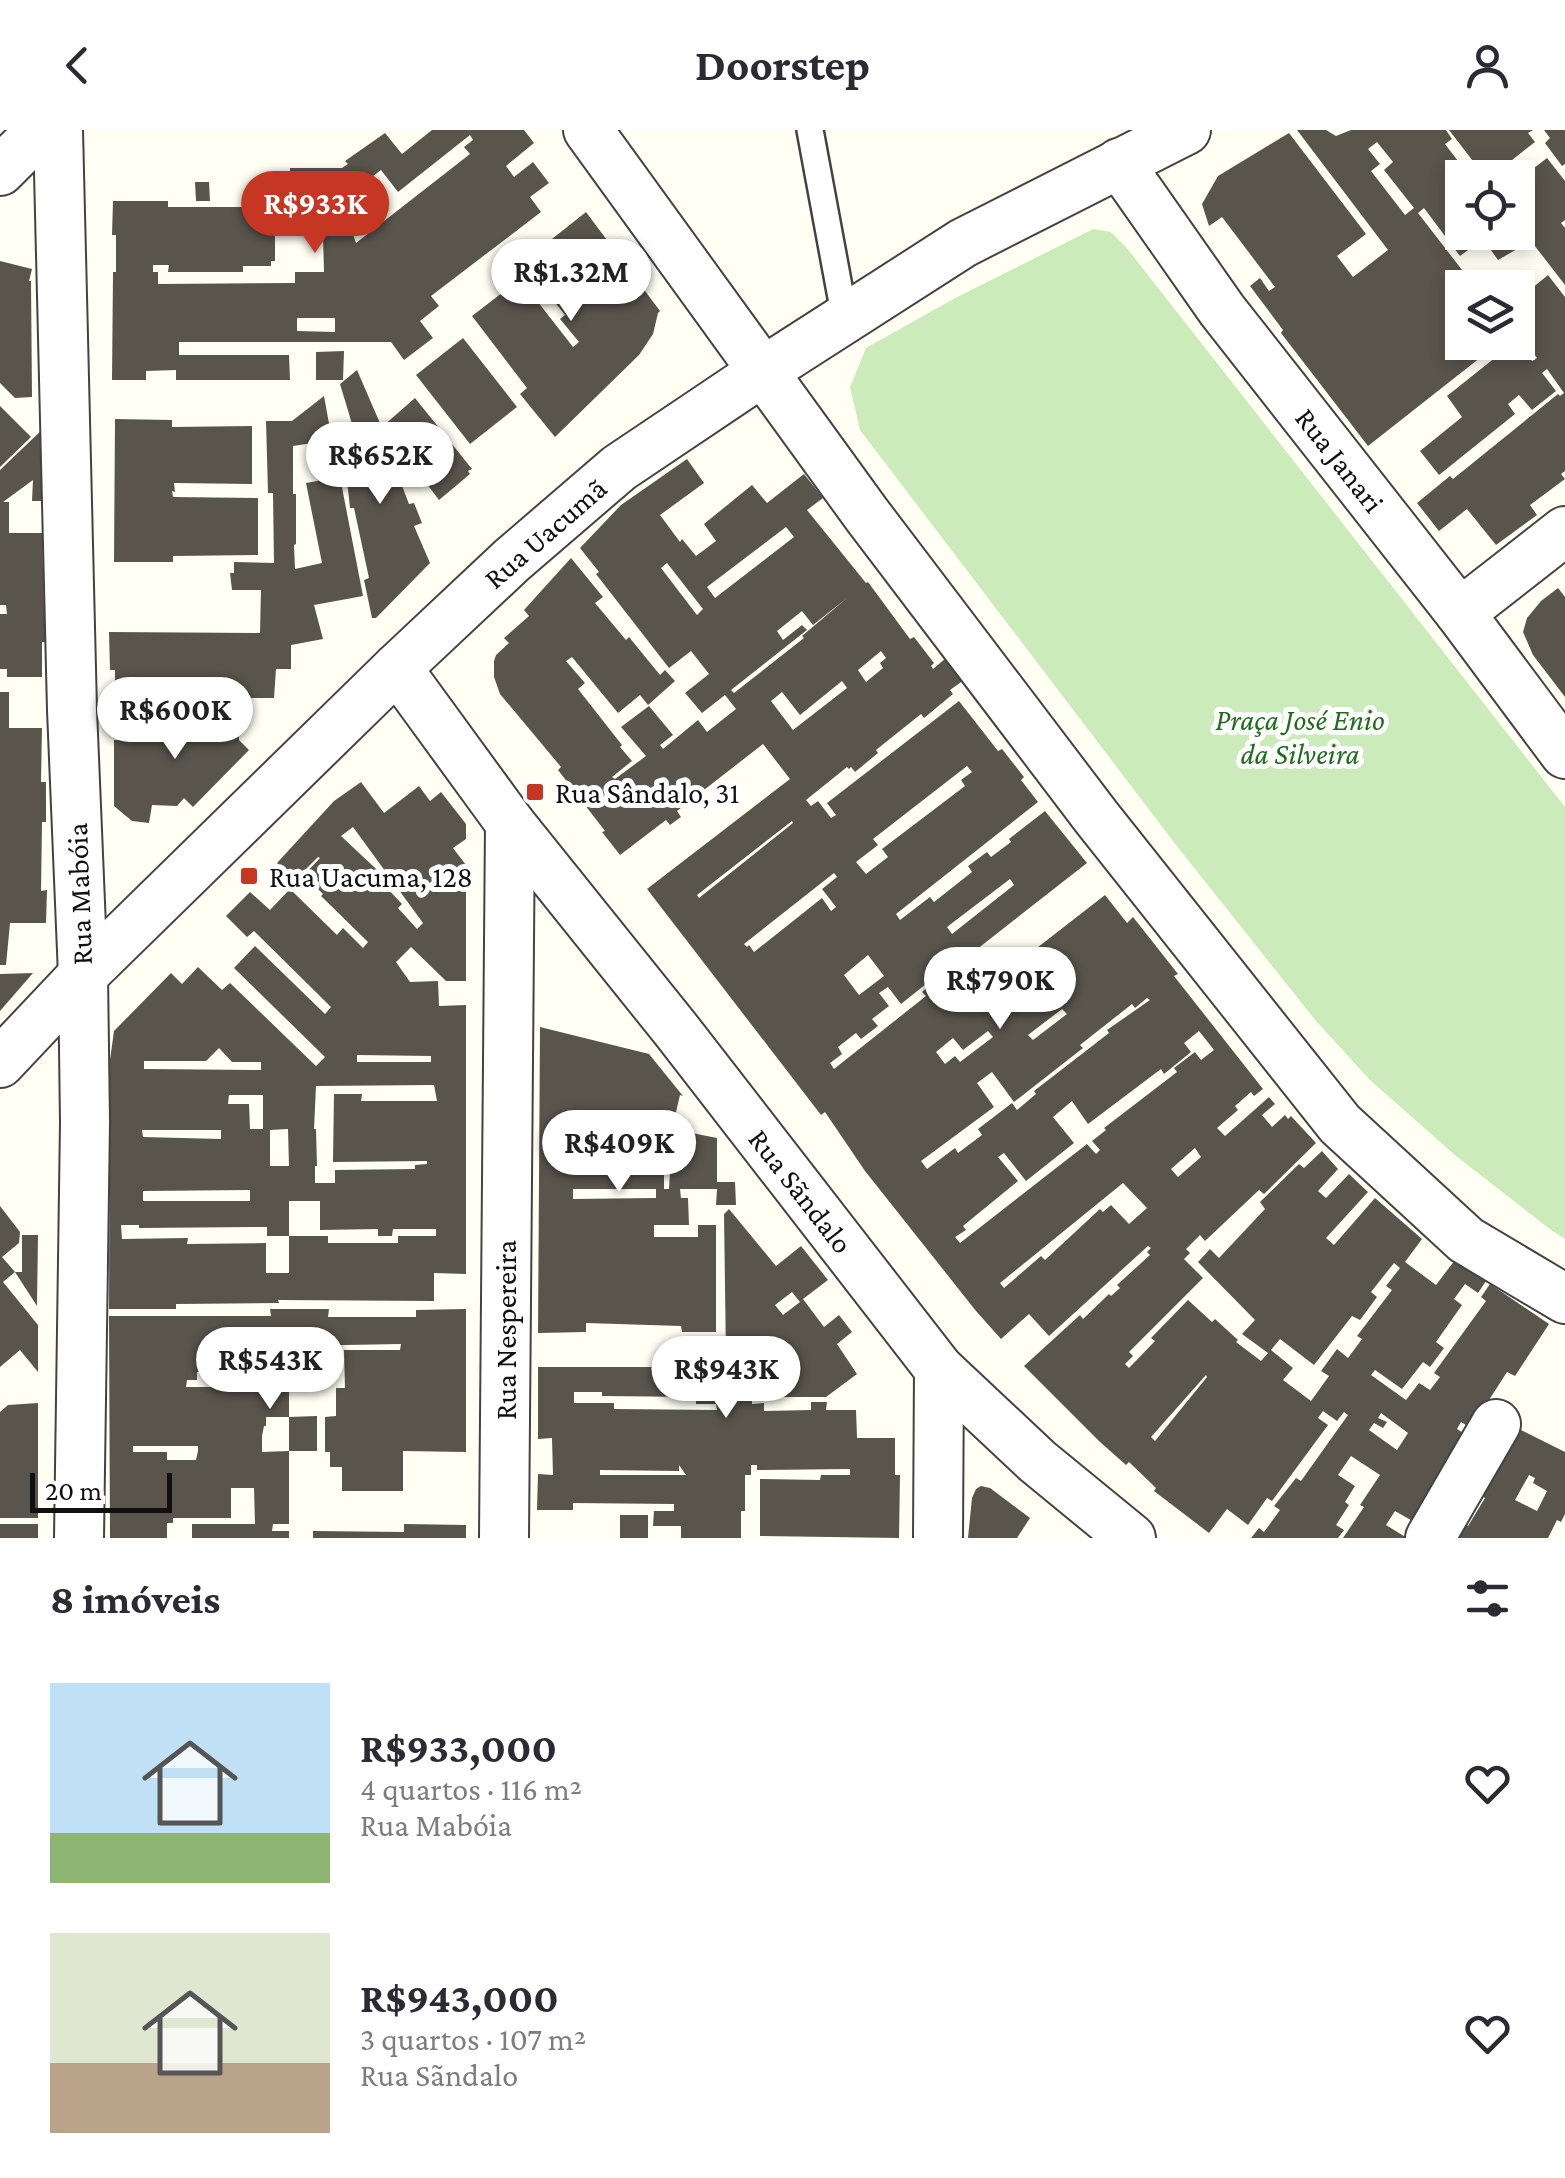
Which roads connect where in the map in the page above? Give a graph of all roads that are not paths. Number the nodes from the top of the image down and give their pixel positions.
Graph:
1 (41, 130) edge
2 (58, 130) edge
3 (588, 130) edge
4 (810, 130) edge
5 (1155, 142) edge
6 (0, 171) edge
7 (845, 319) junction
8 (762, 372) junction
9 (1565, 531) edge
10 (1460, 614) junction
11 (397, 668) junction
12 (1565, 754) edge
13 (510, 823) junction
14 (83, 974) junction
15 (0, 1063) edge
16 (1565, 1299) edge
17 (939, 1369) junction
18 (1496, 1424) dead end
19 (79, 1538) edge
20 (504, 1538) edge
21 (938, 1538) edge
22 (1131, 1538) edge
23 (1430, 1538) edge

1 - 6 street
2 - 14 street, Rua Mabóia
3 - 8 street
4 - 7 lane
5 - 7 street, Rua Uacumã
5 - 10 street, Rua Janari
7 - 8 street, Rua Uacumã
8 - 11 street, Rua Uacumã
8 - 16 street
9 - 10 street
10 - 12 street, Rua Janari
11 - 13 street, Rua Sãndalo
11 - 14 street, Rua Uacumã
13 - 17 street, Rua Sãndalo
13 - 20 street, Rua Nespereira
14 - 15 street, Rua Uacumã
14 - 19 street, Rua Mabóia
17 - 21 street
17 - 22 street, Rua Sãndalo
18 - 23 street

